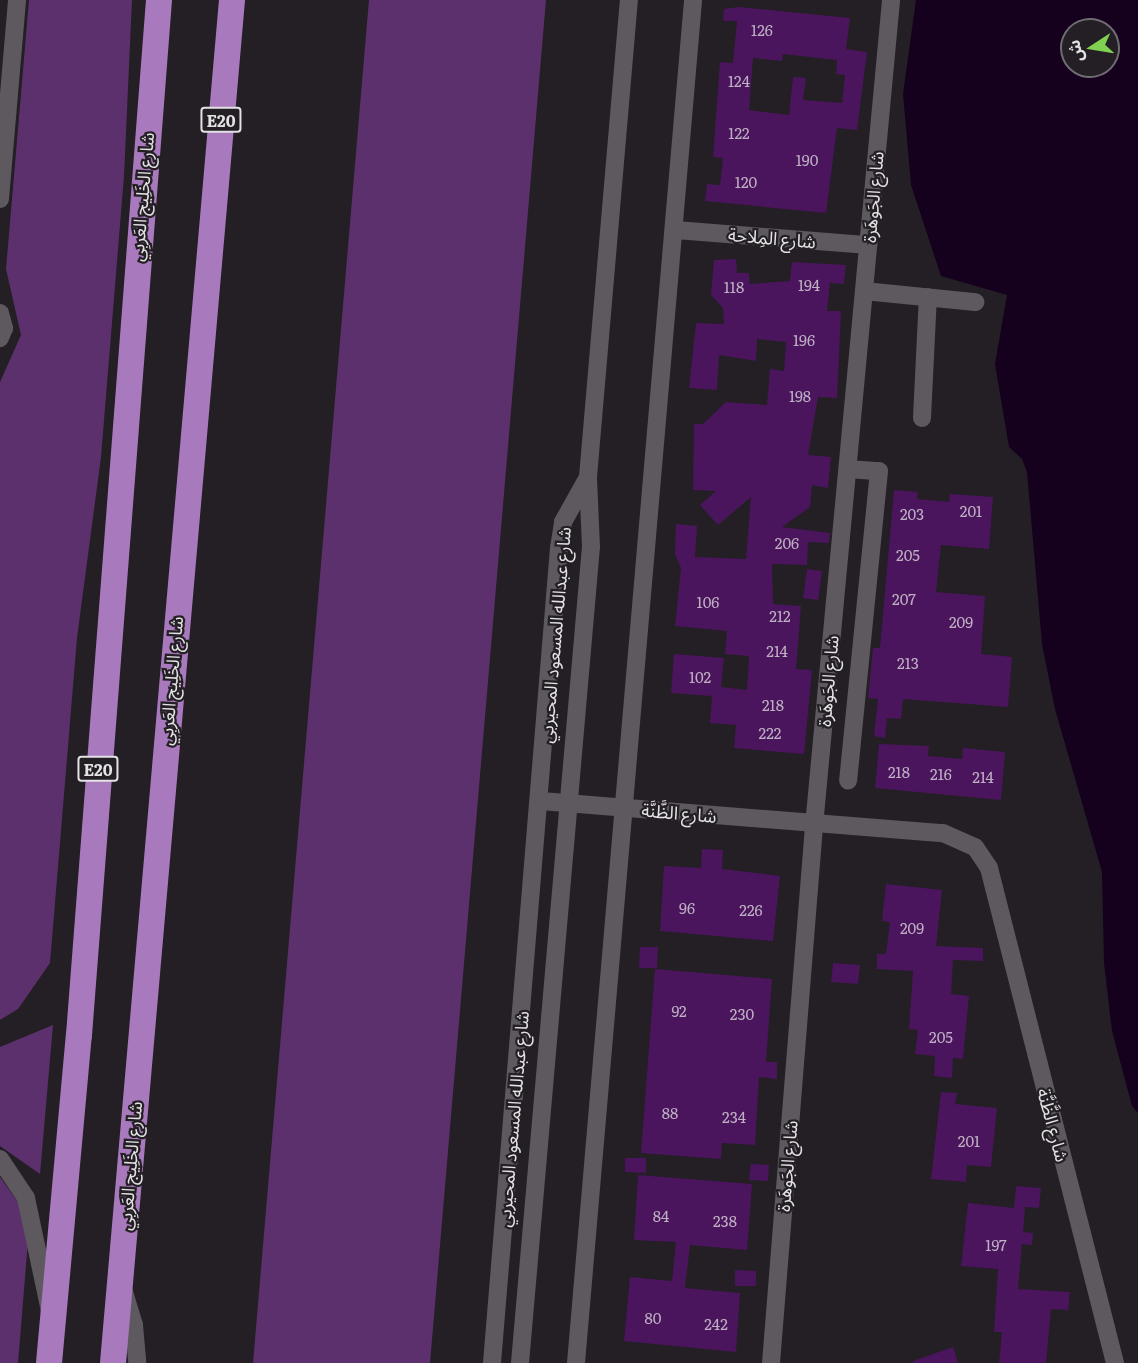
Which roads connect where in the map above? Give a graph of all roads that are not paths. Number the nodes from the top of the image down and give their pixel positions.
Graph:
1 (17, 0) edge
2 (159, 0) edge
3 (232, 0) edge
4 (629, 0) edge
5 (693, 0) edge
6 (891, 0) edge
7 (0, 199) edge
8 (676, 230) junction
9 (868, 245) junction
10 (864, 291) junction
11 (928, 297) junction
12 (975, 302) dead end
13 (0, 313) edge
14 (0, 338) edge
15 (922, 418) dead end
16 (848, 469) junction
17 (588, 477) junction
18 (559, 548) junction
19 (590, 558) junction
20 (832, 632) junction
21 (863, 634) junction
22 (848, 780) dead end
23 (541, 801) junction
24 (567, 803) junction
25 (626, 808) junction
26 (814, 826) junction
27 (0, 1159) edge
28 (120, 1282) junction
29 (52, 1319) junction
30 (49, 1363) edge
31 (113, 1363) edge
32 (136, 1363) edge
33 (492, 1363) edge
34 (520, 1363) edge
35 (576, 1363) edge
36 (771, 1363) edge
37 (1115, 1363) edge

1 - 7 street
2 - 29 highway, شارع الخَلِيج العَربِي / E20
3 - 28 highway, شارع الخَلِيج العَربِي / E20
4 - 17 street
5 - 8 street
6 - 9 street, شارع الجَوهَرة
8 - 9 street, شارع المِلاحة
8 - 25 street
9 - 10 street, شارع الجَوهَرة
10 - 11 street
10 - 16 street, شارع الجَوهَرة
11 - 12 street
11 - 15 street
13 - 14 street
16 - 20 street, شارع الجَوهَرة
16 - 21 street
17 - 18 street, شارع عبدالله المسعود المحيربي
17 - 19 street, شارع عبدالله المسعود المحيربي
18 - 19 street
18 - 23 street, شارع عبدالله المسعود المحيربي
19 - 24 street, شارع عبدالله المسعود المحيربي
20 - 21 street
20 - 26 street, شارع الجَوهَرة
21 - 22 street
23 - 24 street, شارع الظَّنَّة
23 - 33 street, شارع عبدالله المسعود المحيربي
24 - 25 street, شارع الظَّنَّة
24 - 34 street, شارع عبدالله المسعود المحيربي
25 - 26 street, شارع الظَّنَّة
25 - 35 street
26 - 36 street, شارع الجَوهَرة
26 - 37 street, شارع الظَّنَّة
27 - 29 street
28 - 31 highway, شارع الخَلِيج العَربِي / E20
28 - 32 street
29 - 30 highway, شارع الخَلِيج العَربِي / E20

